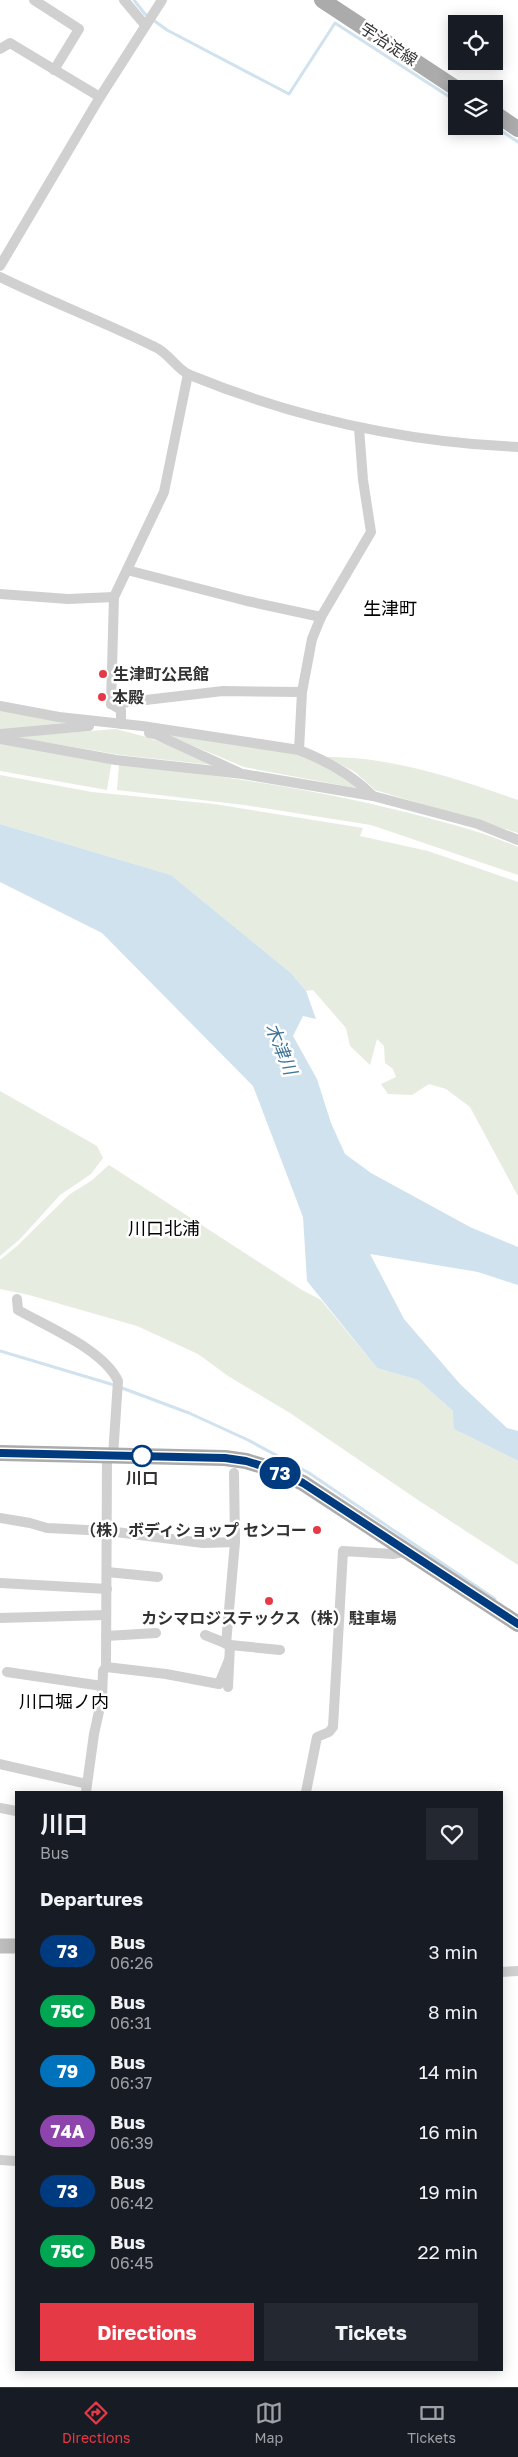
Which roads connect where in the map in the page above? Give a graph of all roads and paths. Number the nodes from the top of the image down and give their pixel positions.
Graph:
1 (34, 0) edge
2 (124, 0) edge
3 (162, 0) edge
4 (322, 0) edge
5 (145, 25) junction
6 (0, 49) edge
7 (54, 70) junction
8 (448, 83) edge
9 (100, 98) junction
10 (503, 119) edge
11 (518, 129) edge
12 (0, 266) edge
13 (0, 277) edge
14 (188, 374) junction
15 (359, 428) junction
16 (518, 447) edge
17 (128, 570) junction
18 (0, 594) edge
19 (114, 597) junction
20 (321, 617) junction
21 (302, 692) junction
22 (111, 704) junction
23 (0, 706) edge
24 (121, 724) junction
25 (0, 734) edge
26 (0, 739) edge
27 (299, 750) junction
28 (242, 774) junction
29 (373, 796) junction
30 (518, 840) edge
31 (17, 1299) dead end
32 (0, 1453) edge
33 (110, 1456) junction
34 (234, 1473) dead end
35 (0, 1518) edge
36 (108, 1531) junction
37 (235, 1542) junction
38 (408, 1551) junction
39 (107, 1572) junction
40 (158, 1577) dead end
41 (0, 1583) edge
42 (107, 1589) junction
43 (106, 1615) junction
44 (0, 1618) edge
45 (518, 1624) edge
46 (156, 1633) dead end
47 (205, 1635) dead end
48 (106, 1636) junction
49 (228, 1644) junction
50 (280, 1650) dead end
51 (229, 1660) junction
52 (106, 1667) junction
53 (7, 1672) dead end
54 (102, 1686) junction
55 (228, 1688) dead end
56 (0, 1764) edge
57 (86, 1788) edge
58 (306, 1791) edge
59 (0, 1808) edge
60 (15, 1811) edge
61 (518, 1971) edge
62 (503, 1972) edge
63 (0, 2160) edge
64 (15, 2161) edge

1 - 7 street
2 - 5 street
3 - 5 street
4 - 8 main road, 宇治淀線
5 - 9 street
6 - 7 street
7 - 9 street
9 - 12 street
10 - 11 main road
13 - 14 street
14 - 15 street
14 - 17 street
15 - 16 street
15 - 20 street
17 - 19 street
17 - 20 street
18 - 19 street
19 - 22 street
20 - 21 street
21 - 22 street
21 - 27 street
22 - 24 street
23 - 24 street
24 - 25 street
24 - 27 street
24 - 28 street
26 - 28 street
27 - 29 street
28 - 29 street
29 - 30 street
31 - 33 street
32 - 33 main road
33 - 36 street
33 - 38 main road
34 - 37 street
35 - 36 street
36 - 37 street
36 - 39 street
37 - 49 street
38 - 45 main road
38 - 58 street
39 - 40 street
39 - 42 street
41 - 42 street
42 - 43 street
43 - 44 street
43 - 48 street
46 - 48 street
47 - 49 street
48 - 52 street
49 - 50 street
49 - 51 street
51 - 52 street
51 - 55 street
52 - 54 street
53 - 54 street
54 - 57 street
56 - 57 street
59 - 60 street
61 - 62 street
63 - 64 street

